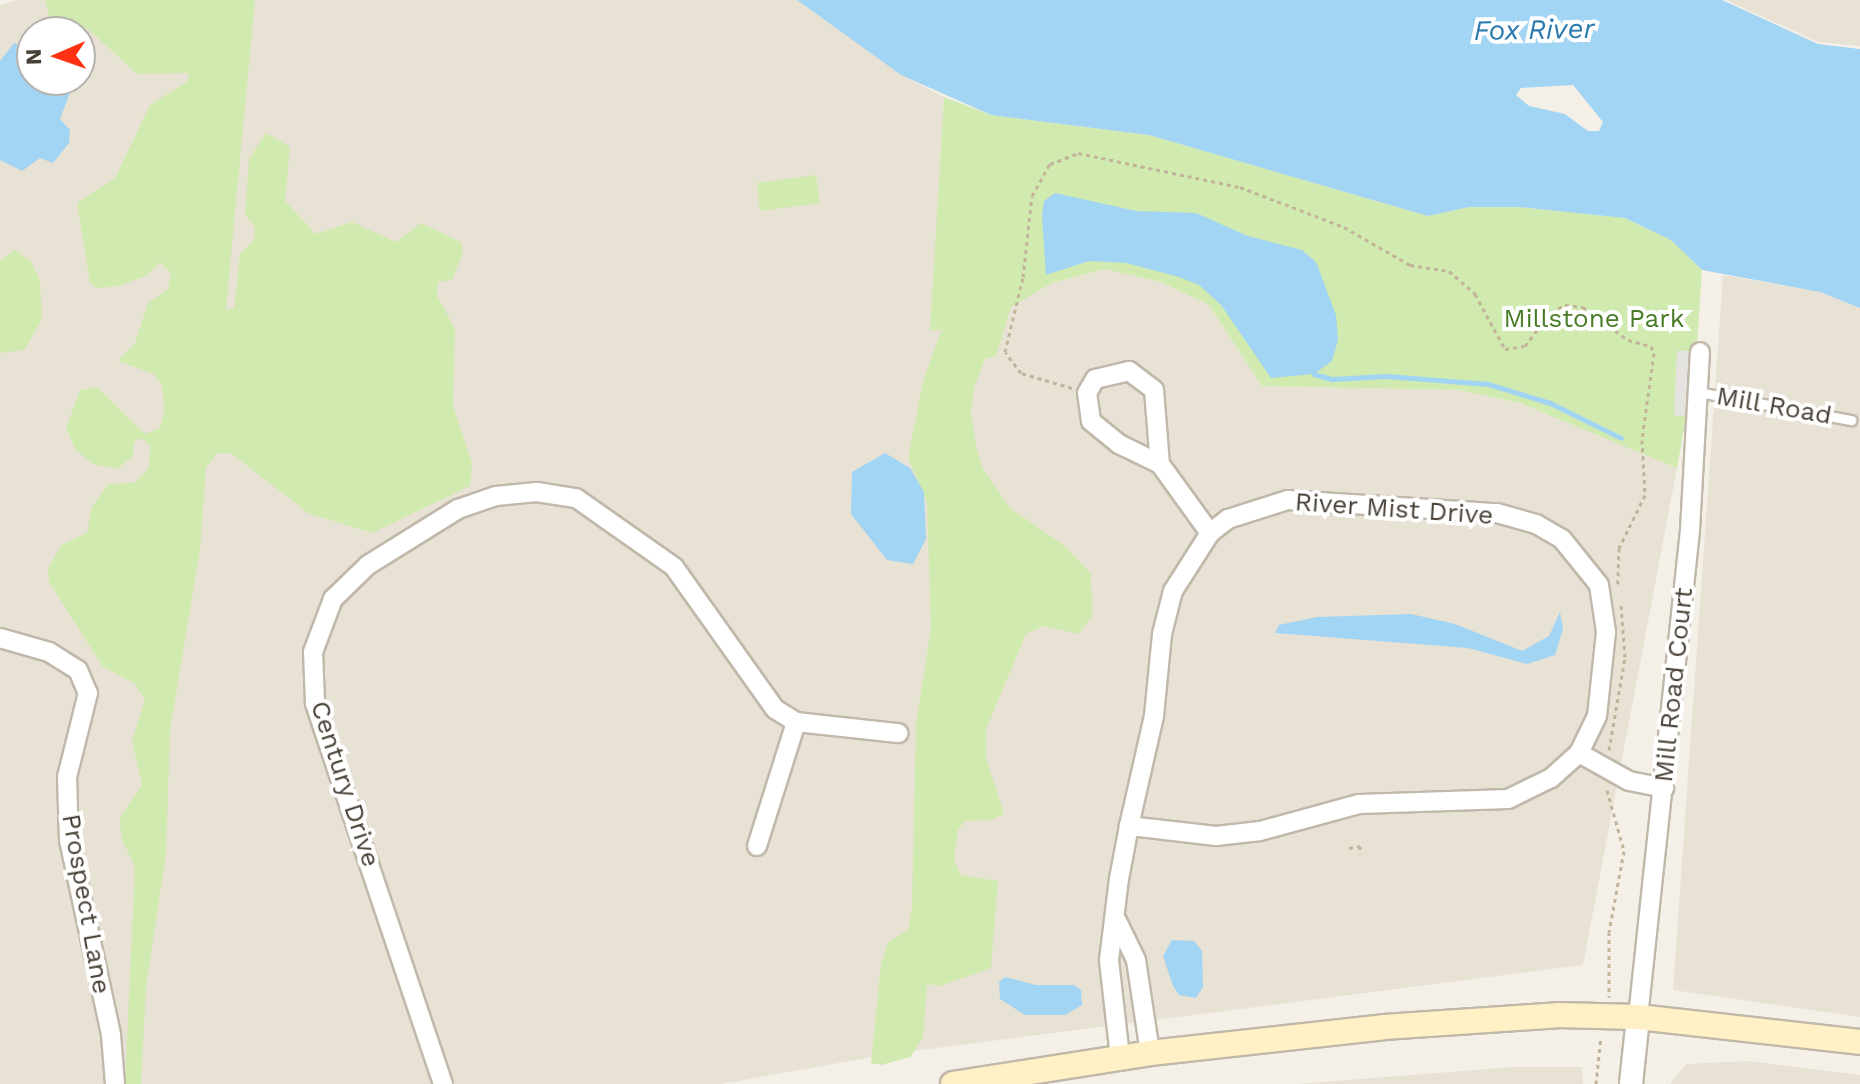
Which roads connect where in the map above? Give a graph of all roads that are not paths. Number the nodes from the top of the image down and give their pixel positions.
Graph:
1 (1700, 352) dead end
2 (1698, 392) junction
3 (1851, 420) dead end
4 (1160, 464) junction
5 (1210, 533) junction
6 (0, 638) edge
7 (796, 722) junction
8 (898, 733) dead end
9 (1579, 753) junction
10 (1664, 788) junction
11 (1129, 826) junction
12 (757, 846) dead end
13 (1117, 921) junction
14 (1638, 1017) junction
15 (1860, 1042) edge
16 (1150, 1053) junction
17 (1120, 1057) junction
18 (115, 1084) edge
19 (443, 1084) edge
20 (953, 1084) edge
21 (1631, 1084) edge

1 - 2 street, Mill Road Court
2 - 3 lane, Mill Road
2 - 10 street, Mill Road Court
4 - 4 street
4 - 5 street
5 - 9 street, River Mist Drive
5 - 11 street, River Mist Drive
6 - 18 street, Prospect Lane
7 - 8 street
7 - 12 street
7 - 19 street, Century Drive
9 - 10 street
9 - 11 street, River Mist Drive
10 - 14 street, Mill Road Court
11 - 13 street, River Mist Drive
13 - 16 street
13 - 17 street, River Mist Drive
14 - 15 main road
14 - 16 main road
14 - 21 street
16 - 17 main road
17 - 20 main road

